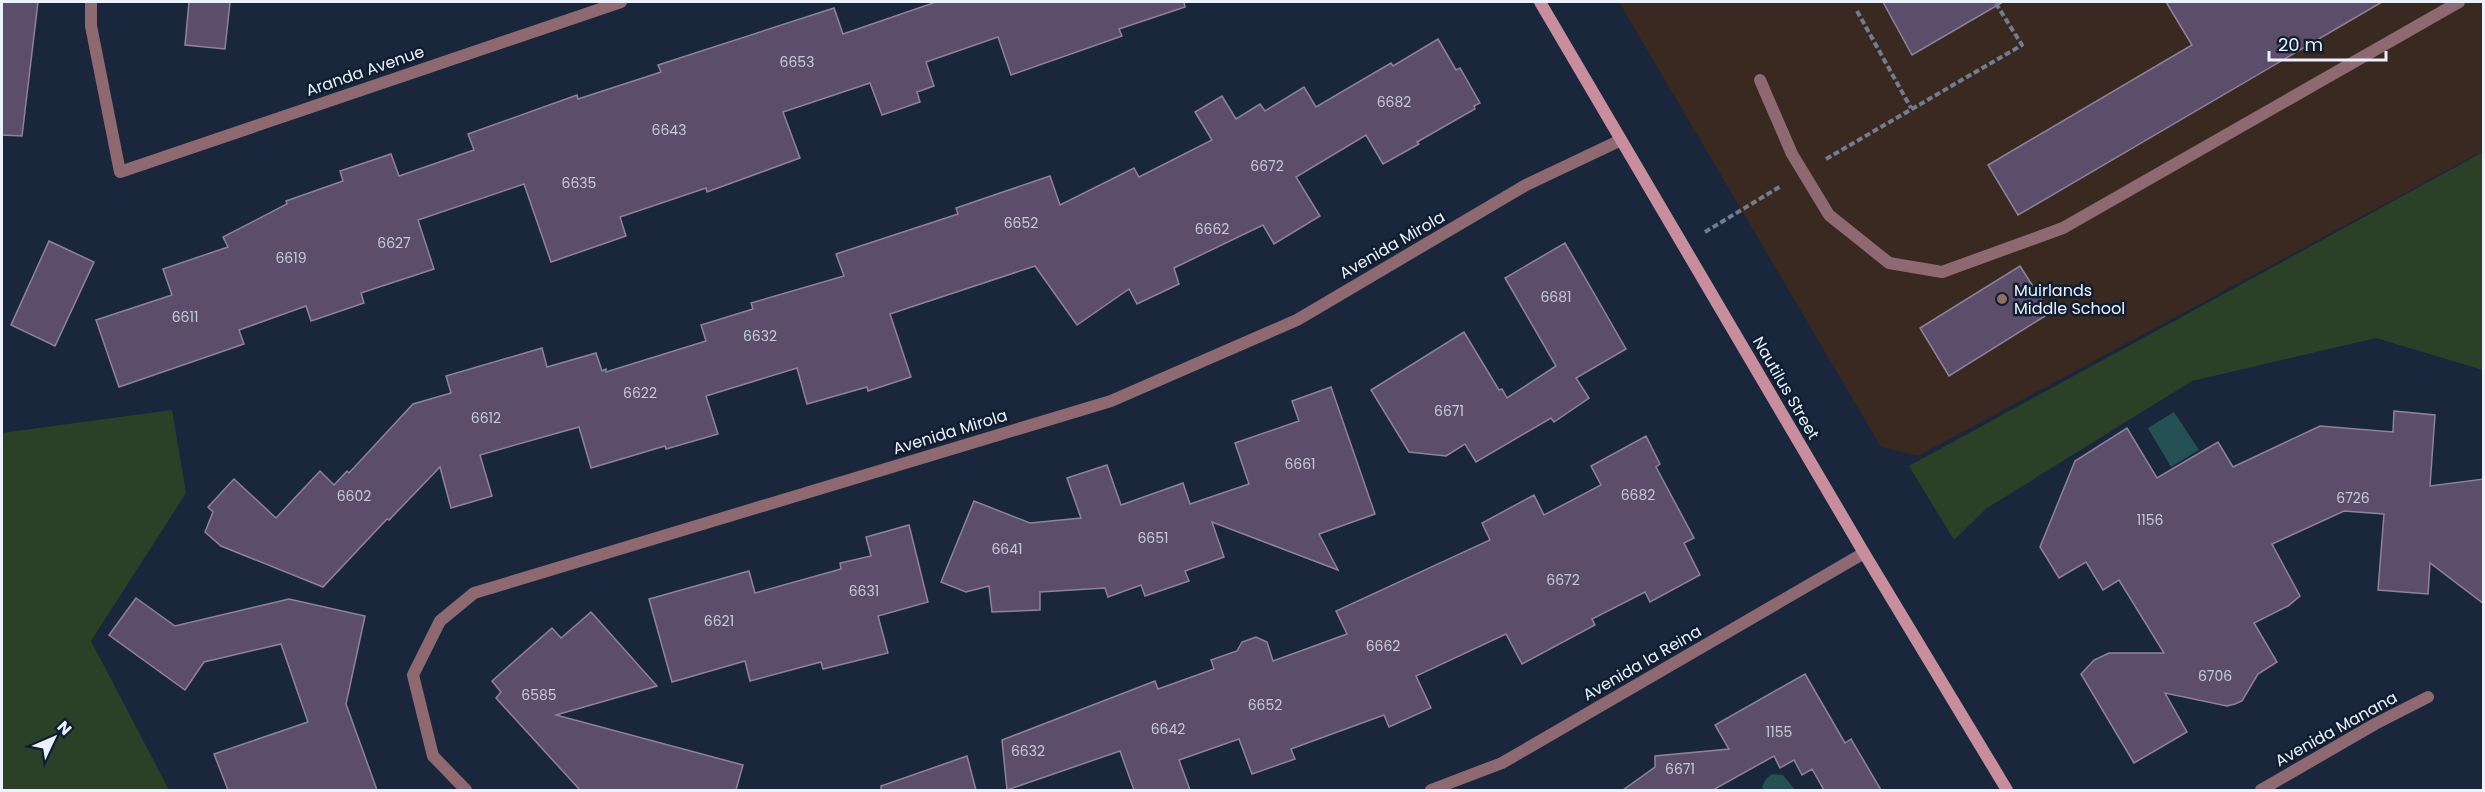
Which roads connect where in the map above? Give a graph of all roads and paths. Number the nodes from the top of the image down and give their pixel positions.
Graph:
1 (91, 2) edge
2 (621, 2) edge
3 (1540, 2) edge
4 (1995, 2) edge
5 (2459, 2) edge
6 (1857, 10) dead end
7 (1760, 80) dead end
8 (1911, 108) junction
9 (1621, 140) junction
10 (1803, 173) junction
11 (1683, 246) junction
12 (1864, 553) junction
13 (2428, 696) dead end
14 (466, 790) edge
15 (1431, 790) edge
16 (2007, 790) edge
17 (2261, 790) edge

1 - 2 street, Aranda Avenue
3 - 9 main road, Nautilus Street
4 - 8 path
5 - 10 street
6 - 8 path
7 - 10 street
8 - 10 path
9 - 11 main road, Nautilus Street
9 - 14 street, Avenida Mirola
10 - 11 path
11 - 12 main road, Nautilus Street
12 - 15 street, Avenida la Reina
12 - 16 main road, Nautilus Street
13 - 17 street, Avenida Manana

